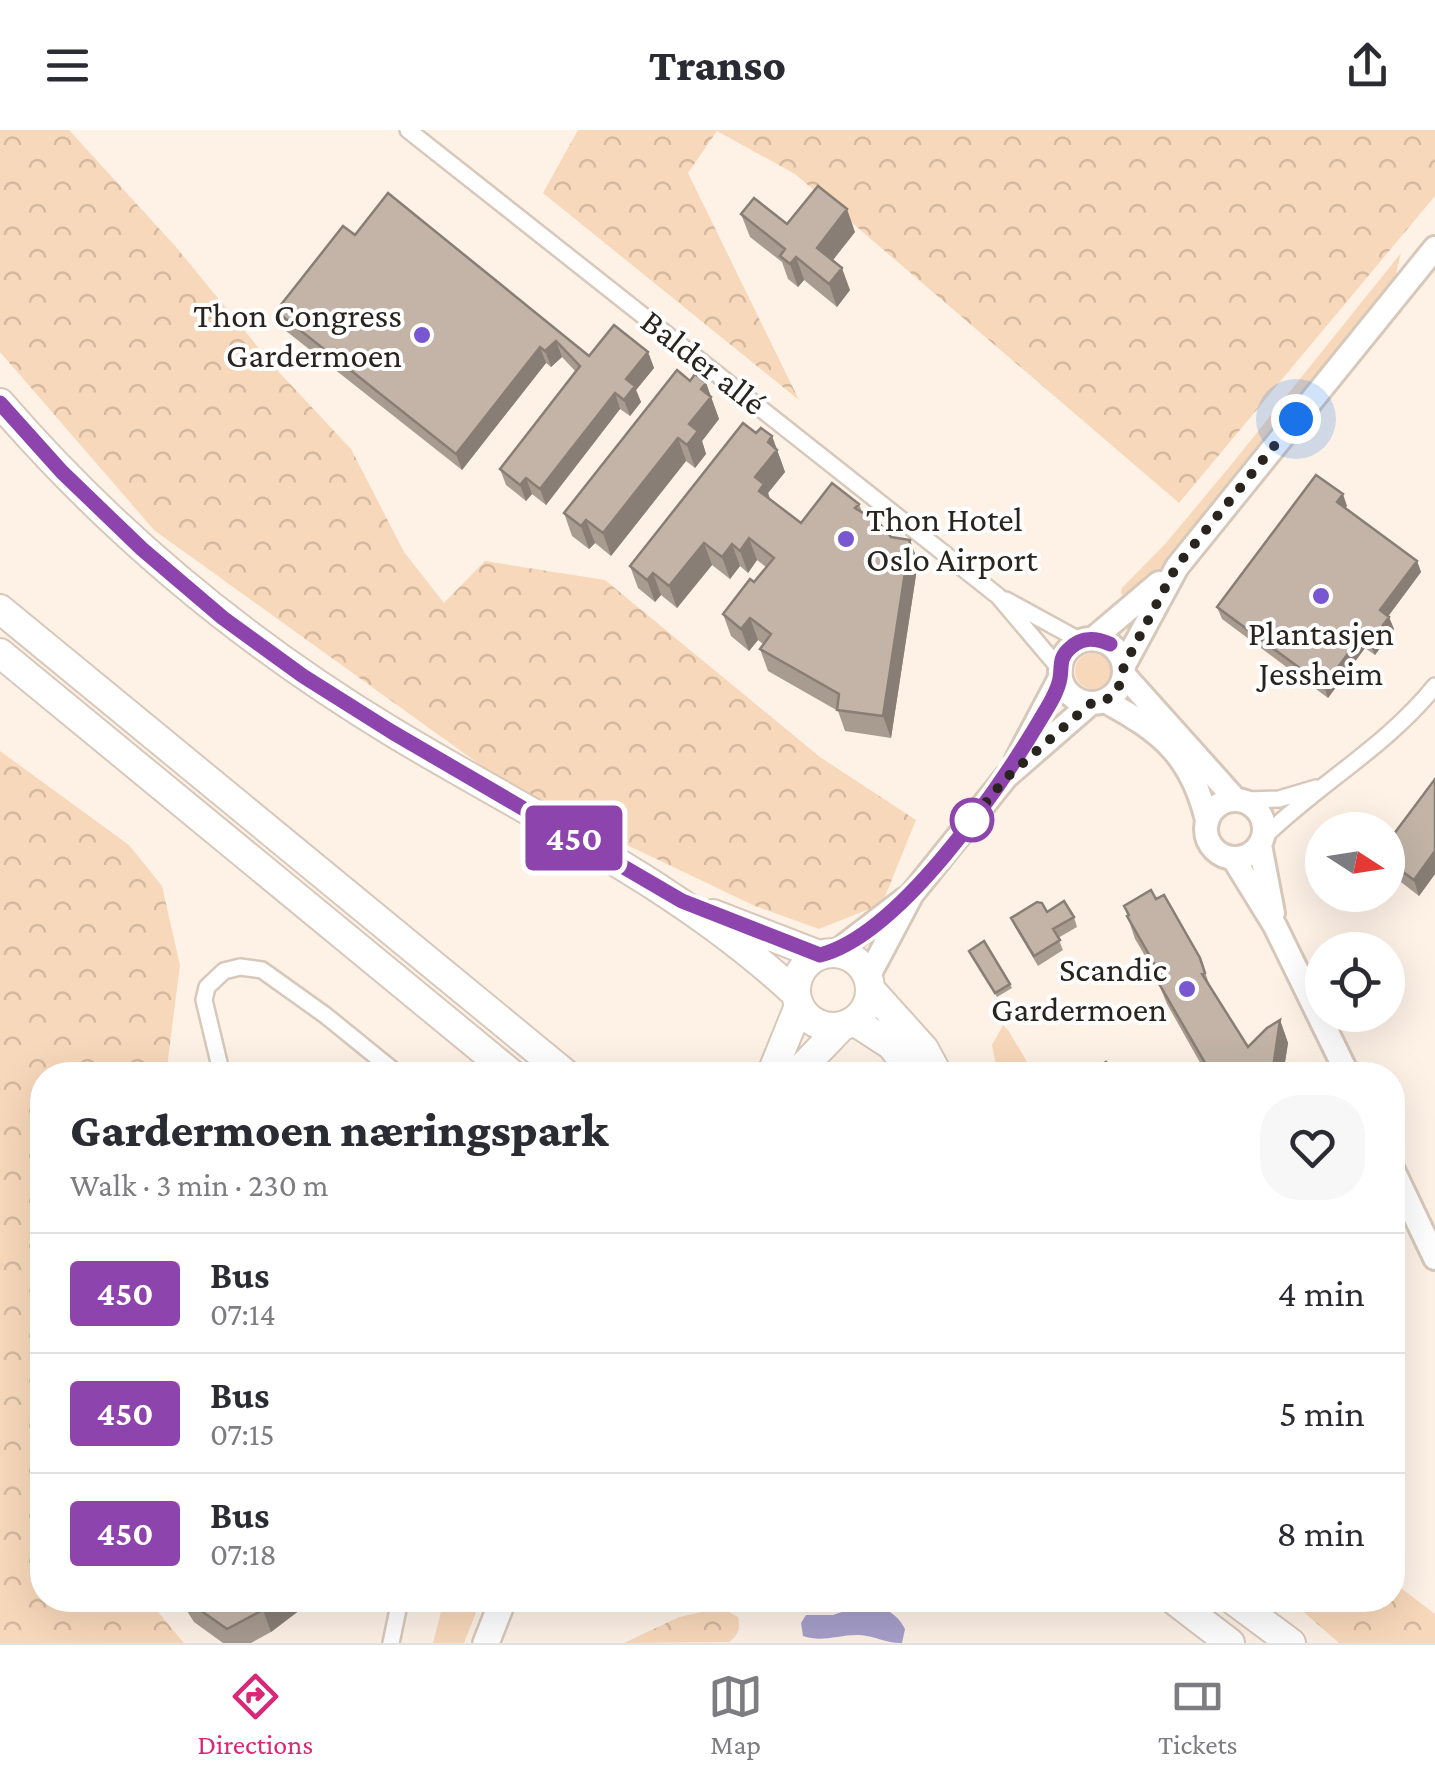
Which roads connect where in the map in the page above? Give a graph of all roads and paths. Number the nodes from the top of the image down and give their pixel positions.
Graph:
1 (408, 130) edge
2 (1435, 248) edge
3 (0, 403) edge
4 (1176, 567) junction
5 (998, 596) junction
6 (0, 610) edge
7 (1087, 640) junction
8 (0, 653) edge
9 (1124, 670) junction
10 (1060, 673) junction
11 (1435, 686) edge
12 (1098, 702) junction
13 (1006, 778) junction
14 (1324, 786) junction
15 (1239, 800) junction
16 (1207, 820) junction
17 (1262, 841) junction
18 (1233, 858) junction
19 (912, 894) junction
20 (682, 901) junction
21 (1276, 926) junction
22 (828, 954) junction
23 (869, 983) junction
24 (797, 999) junction
25 (848, 1024) junction
26 (219, 1062) edge
27 (383, 1062) edge
28 (497, 1062) edge
29 (551, 1062) edge
30 (775, 1062) edge
31 (809, 1062) edge
32 (905, 1062) edge
33 (931, 1062) edge
34 (1342, 1062) edge
35 (1405, 1195) edge
36 (1435, 1258) edge
37 (397, 1612) edge
38 (485, 1612) edge
39 (498, 1612) edge
40 (1189, 1612) edge
41 (1250, 1612) edge
42 (1225, 1640) edge
43 (391, 1643) edge
44 (473, 1643) edge
45 (486, 1643) edge
46 (1291, 1643) edge

1 - 5 street, Balder allé
2 - 4 main road
3 - 20 highway
4 - 7 main road
4 - 9 main road
5 - 7 street, Balder allé
5 - 10 street, Balder allé
6 - 29 highway
7 - 9 main road
7 - 10 main road
8 - 28 highway
9 - 12 main road
9 - 15 main road
10 - 12 main road
10 - 13 main road
11 - 14 street
12 - 13 main road
12 - 16 main road
13 - 19 main road
14 - 15 street
14 - 17 street
15 - 16 main road
15 - 17 main road
16 - 18 main road
17 - 18 main road
17 - 21 main road
18 - 21 main road
19 - 22 main road
19 - 23 main road
20 - 22 highway
20 - 24 highway
21 - 34 main road
22 - 23 highway
22 - 24 highway
23 - 25 highway
23 - 33 highway
24 - 25 highway
24 - 30 highway
25 - 31 highway
25 - 32 highway
26 - 27 street
35 - 36 main road
37 - 43 street
38 - 44 main road
39 - 45 main road
40 - 42 highway
41 - 46 highway

